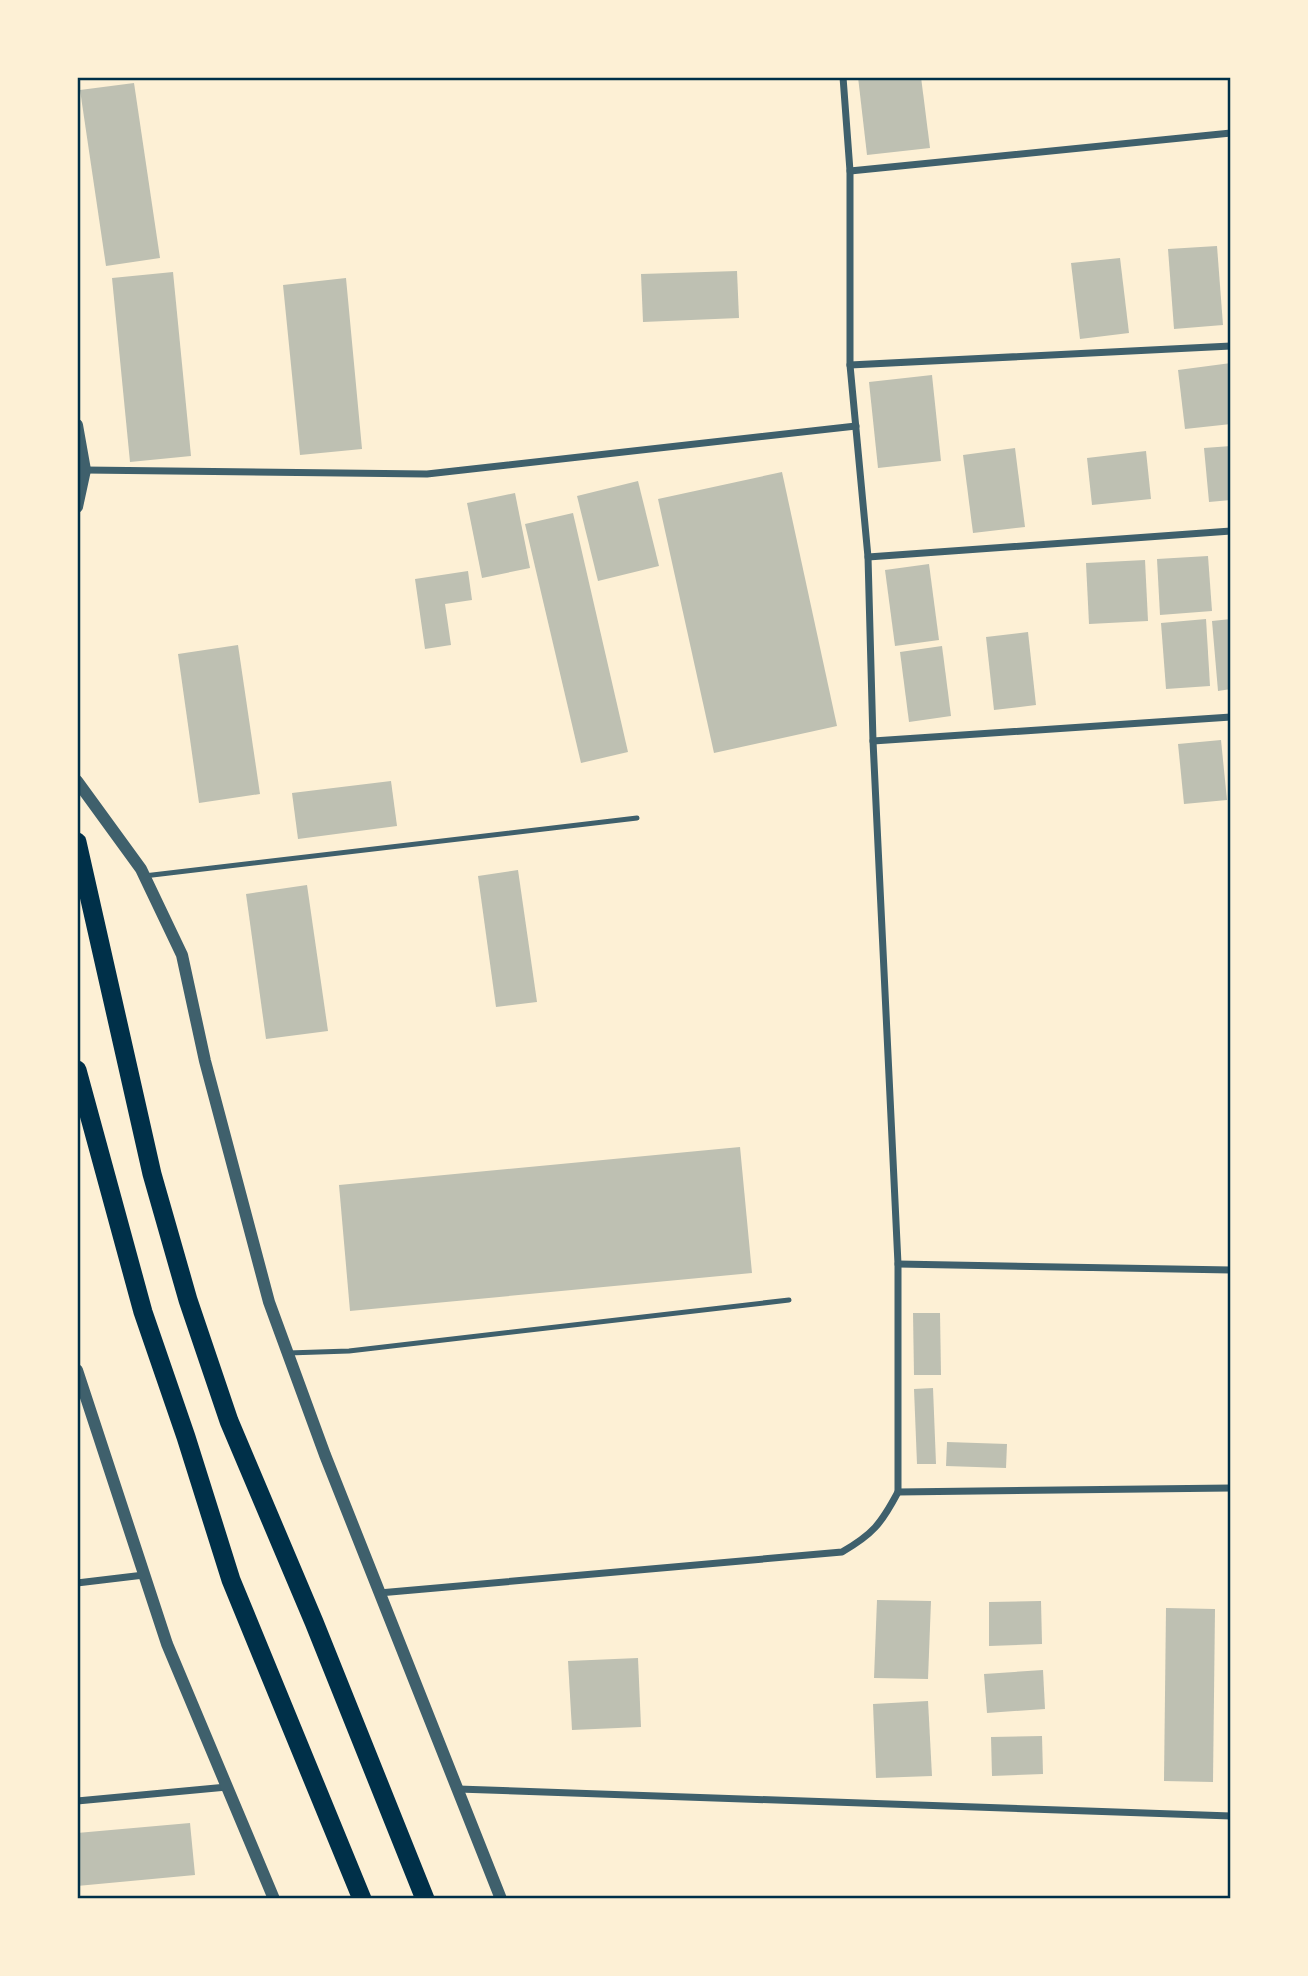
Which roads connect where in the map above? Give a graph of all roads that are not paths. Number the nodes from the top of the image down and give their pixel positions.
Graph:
1 (843, 77) edge
2 (1231, 133) edge
3 (850, 171) junction
4 (1231, 346) edge
5 (850, 365) junction
6 (77, 425) edge
7 (856, 426) junction
8 (85, 470) junction
9 (77, 507) edge
10 (1231, 531) edge
11 (868, 557) junction
12 (1231, 717) edge
13 (873, 741) junction
14 (77, 781) edge
15 (637, 818) dead end
16 (77, 842) edge
17 (144, 876) junction
18 (77, 1070) edge
19 (898, 1264) junction
20 (1231, 1270) edge
21 (789, 1300) dead end
22 (288, 1353) junction
23 (77, 1370) edge
24 (1231, 1488) edge
25 (898, 1492) junction
26 (144, 1575) junction
27 (77, 1583) edge
28 (379, 1593) junction
29 (227, 1787) junction
30 (457, 1789) junction
31 (77, 1801) edge
32 (1231, 1816) edge
33 (274, 1899) edge
34 (362, 1899) edge
35 (425, 1899) edge
36 (501, 1899) edge

1 - 3 street
2 - 3 street
3 - 5 street
4 - 5 street
5 - 7 street
6 - 8 street
7 - 8 street
7 - 11 street
8 - 9 street
10 - 11 street
11 - 13 street
12 - 13 street
13 - 19 street
14 - 17 street
15 - 17 lane
16 - 35 highway
17 - 22 street
18 - 34 highway
19 - 20 street
19 - 25 street
21 - 22 lane
22 - 28 street
23 - 26 street
24 - 25 street
25 - 28 street
26 - 27 street
26 - 29 street
28 - 30 street
29 - 31 street
29 - 33 street
30 - 32 street
30 - 36 street

